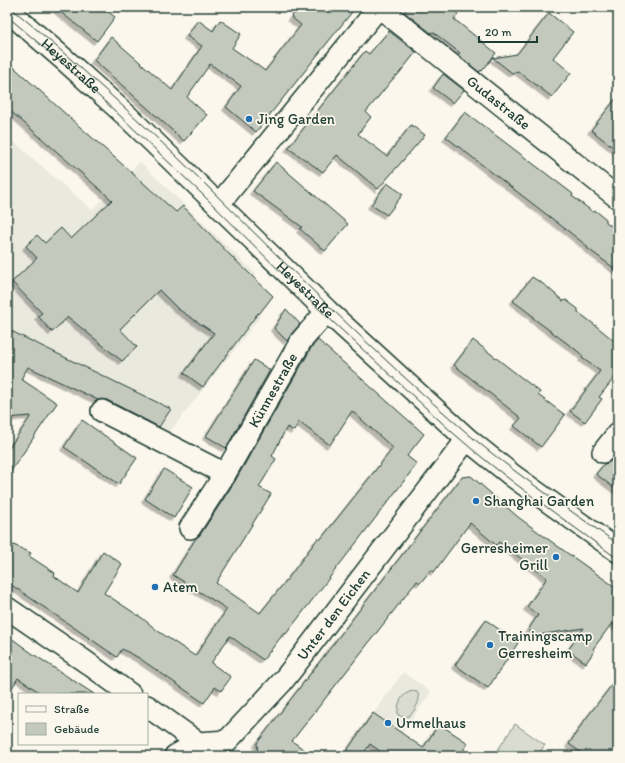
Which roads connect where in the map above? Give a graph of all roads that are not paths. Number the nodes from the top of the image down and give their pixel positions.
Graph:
1 (379, 7) edge
2 (7, 10) edge
3 (618, 198) edge
4 (219, 204) junction
5 (327, 311) junction
6 (102, 411) dead end
7 (618, 433) edge
8 (467, 439) junction
9 (603, 452) dead end
10 (225, 474) junction
11 (190, 528) dead end
12 (618, 551) edge
13 (7, 608) edge
14 (129, 693) edge
15 (148, 707) edge
16 (198, 743) junction
17 (175, 756) edge
18 (217, 756) edge

1 - 3 street, Gudastraße
1 - 4 street
2 - 4 street, Heyestraße
4 - 5 street, Heyestraße
5 - 8 street, Heyestraße
5 - 10 street, Künnestraße
6 - 10 street
7 - 9 street
8 - 12 street, Heyestraße
8 - 16 street, Unter den Eichen
10 - 11 street, Künnestraße
13 - 14 street
15 - 16 street
16 - 17 street, Unter den Eichen
16 - 18 street

